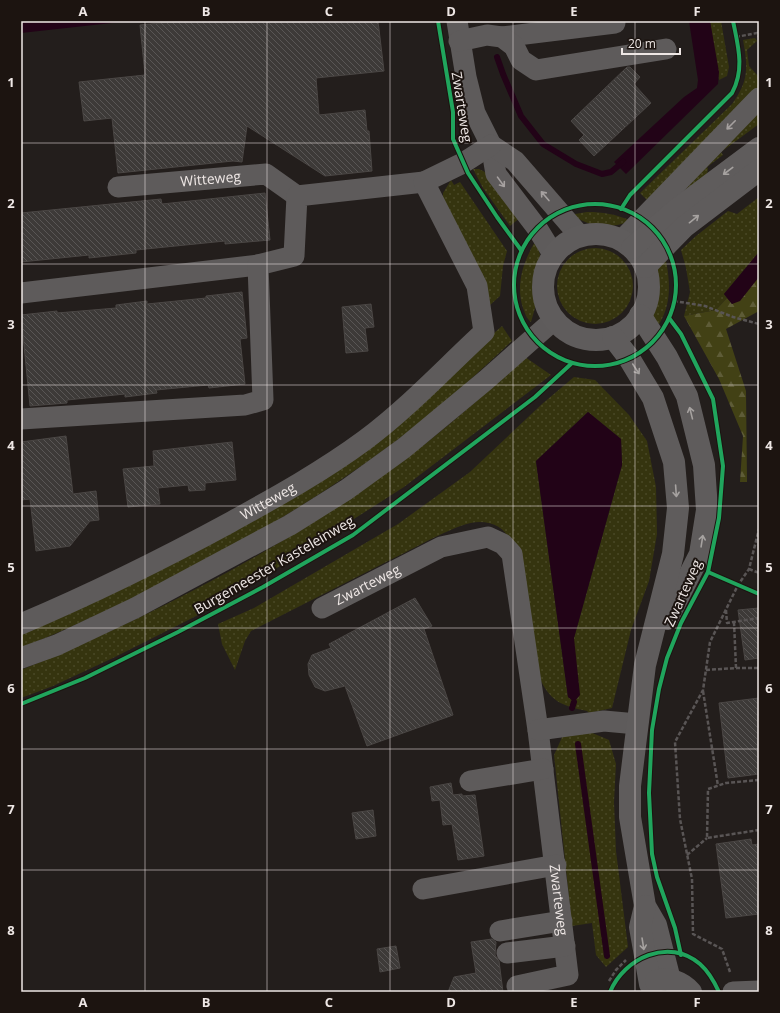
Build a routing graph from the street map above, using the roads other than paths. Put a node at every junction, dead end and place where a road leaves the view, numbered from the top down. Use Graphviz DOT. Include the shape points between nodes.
graph roads {
  1 [pos="456,21"];
  2 [pos="615,23"];
  3 [pos="502,38"];
  4 [pos="459,41"];
  5 [pos="666,49"];
  6 [pos="759,98"];
  7 [pos="492,145"];
  8 [pos="759,148"];
  9 [pos="759,170"];
  10 [pos="424,182"];
  11 [pos="118,187"];
  12 [pos="297,196"];
  13 [pos="580,236"];
  14 [pos="627,244"];
  15 [pos="553,254"];
  16 [pos="258,265"];
  17 [pos="645,267"];
  18 [pos="21,293"];
  19 [pos="640,315"];
  20 [pos="554,320"];
  21 [pos="613,337"];
  22 [pos="21,419"];
  23 [pos="322,608"];
  24 [pos="21,624"];
  25 [pos="21,658"];
  26 [pos="645,665"];
  27 [pos="637,724"];
  28 [pos="538,730"];
  29 [pos="543,769"];
  30 [pos="470,781"];
  31 [pos="556,865"];
  32 [pos="423,889"];
  33 [pos="562,921"];
  34 [pos="500,931"];
  35 [pos="565,946"];
  36 [pos="507,953"];
  37 [pos="654,985"];
  38 [pos="517,986"];
  39 [pos="759,991"];
  40 [pos="691,992"];
  41 [pos="734,992"];
  1 -- 4 [label="street, Zwarteweg"];
  2 -- 3 [label="street"];
  3 -- 4 [label="street" via="487,35"];
  3 -- 5 [label="street" via="514,46 521,60 536,70"];
  4 -- 7 [label="street, Zwarteweg" via="475,113"];
  6 -- 14 [label="street, one-way"];
  7 -- 10 [label="street"];
  13 -- 7 [label="street, Zwarteweg, one-way" via="515,161"];
  7 -- 15 [label="street, Zwarteweg, one-way" via="496,174 537,228"];
  8 -- 14 [label="main road, one-way"];
  17 -- 9 [label="main road, one-way" via="684,227"];
  10 -- 12 [label="street"];
  10 -- 24 [label="street, Witteweg" via="477,286 484,332 365,440 318,471 278,496 151,565 81,599"];
  11 -- 12 [label="street, Witteweg" via="266,174"];
  12 -- 16 [label="street" via="294,256"];
  13 -- 14 [label="main road" via="598,233"];
  13 -- 15 [label="main road" via="565,243"];
  14 -- 17 [label="main road" via="639,256"];
  15 -- 20 [label="main road" via="545,269 542,285 544,302"];
  16 -- 18 [label="street"];
  16 -- 22 [label="street" via="263,400 245,405"];
  17 -- 19 [label="main road" via="649,283 648,299"];
  19 -- 21 [label="main road" via="630,328"];
  26 -- 19 [label="main road, Zwarteweg, one-way" via="700,554 707,510 704,465 687,396"];
  20 -- 21 [label="main road" via="575,336 590,340"];
  20 -- 25 [label="street, Burgemeester Kasteleinweg" via="404,448 346,490 290,525 135,608 57,645"];
  21 -- 26 [label="main road, Zwarteweg, one-way" via="653,398 674,462 678,508 673,554"];
  23 -- 28 [label="street, Zwarteweg" via="441,547 488,537 502,544 512,554"];
  26 -- 27 [label="main road, Zwarteweg"];
  27 -- 28 [label="street" via="604,721"];
  27 -- 37 [label="main road, Zwarteweg" via="630,786 630,817 645,906 656,925"];
  28 -- 29 [label="street, Zwarteweg"];
  29 -- 30 [label="street"];
  29 -- 31 [label="street, Zwarteweg"];
  31 -- 32 [label="street"];
  31 -- 33 [label="street, Zwarteweg"];
  33 -- 34 [label="street"];
  33 -- 35 [label="street, Zwarteweg"];
  35 -- 36 [label="street"];
  35 -- 38 [label="street, Zwarteweg" via="568,975"];
  37 -- 40 [label="main road" via="681,984"];
  39 -- 41 [label="street"];
}
